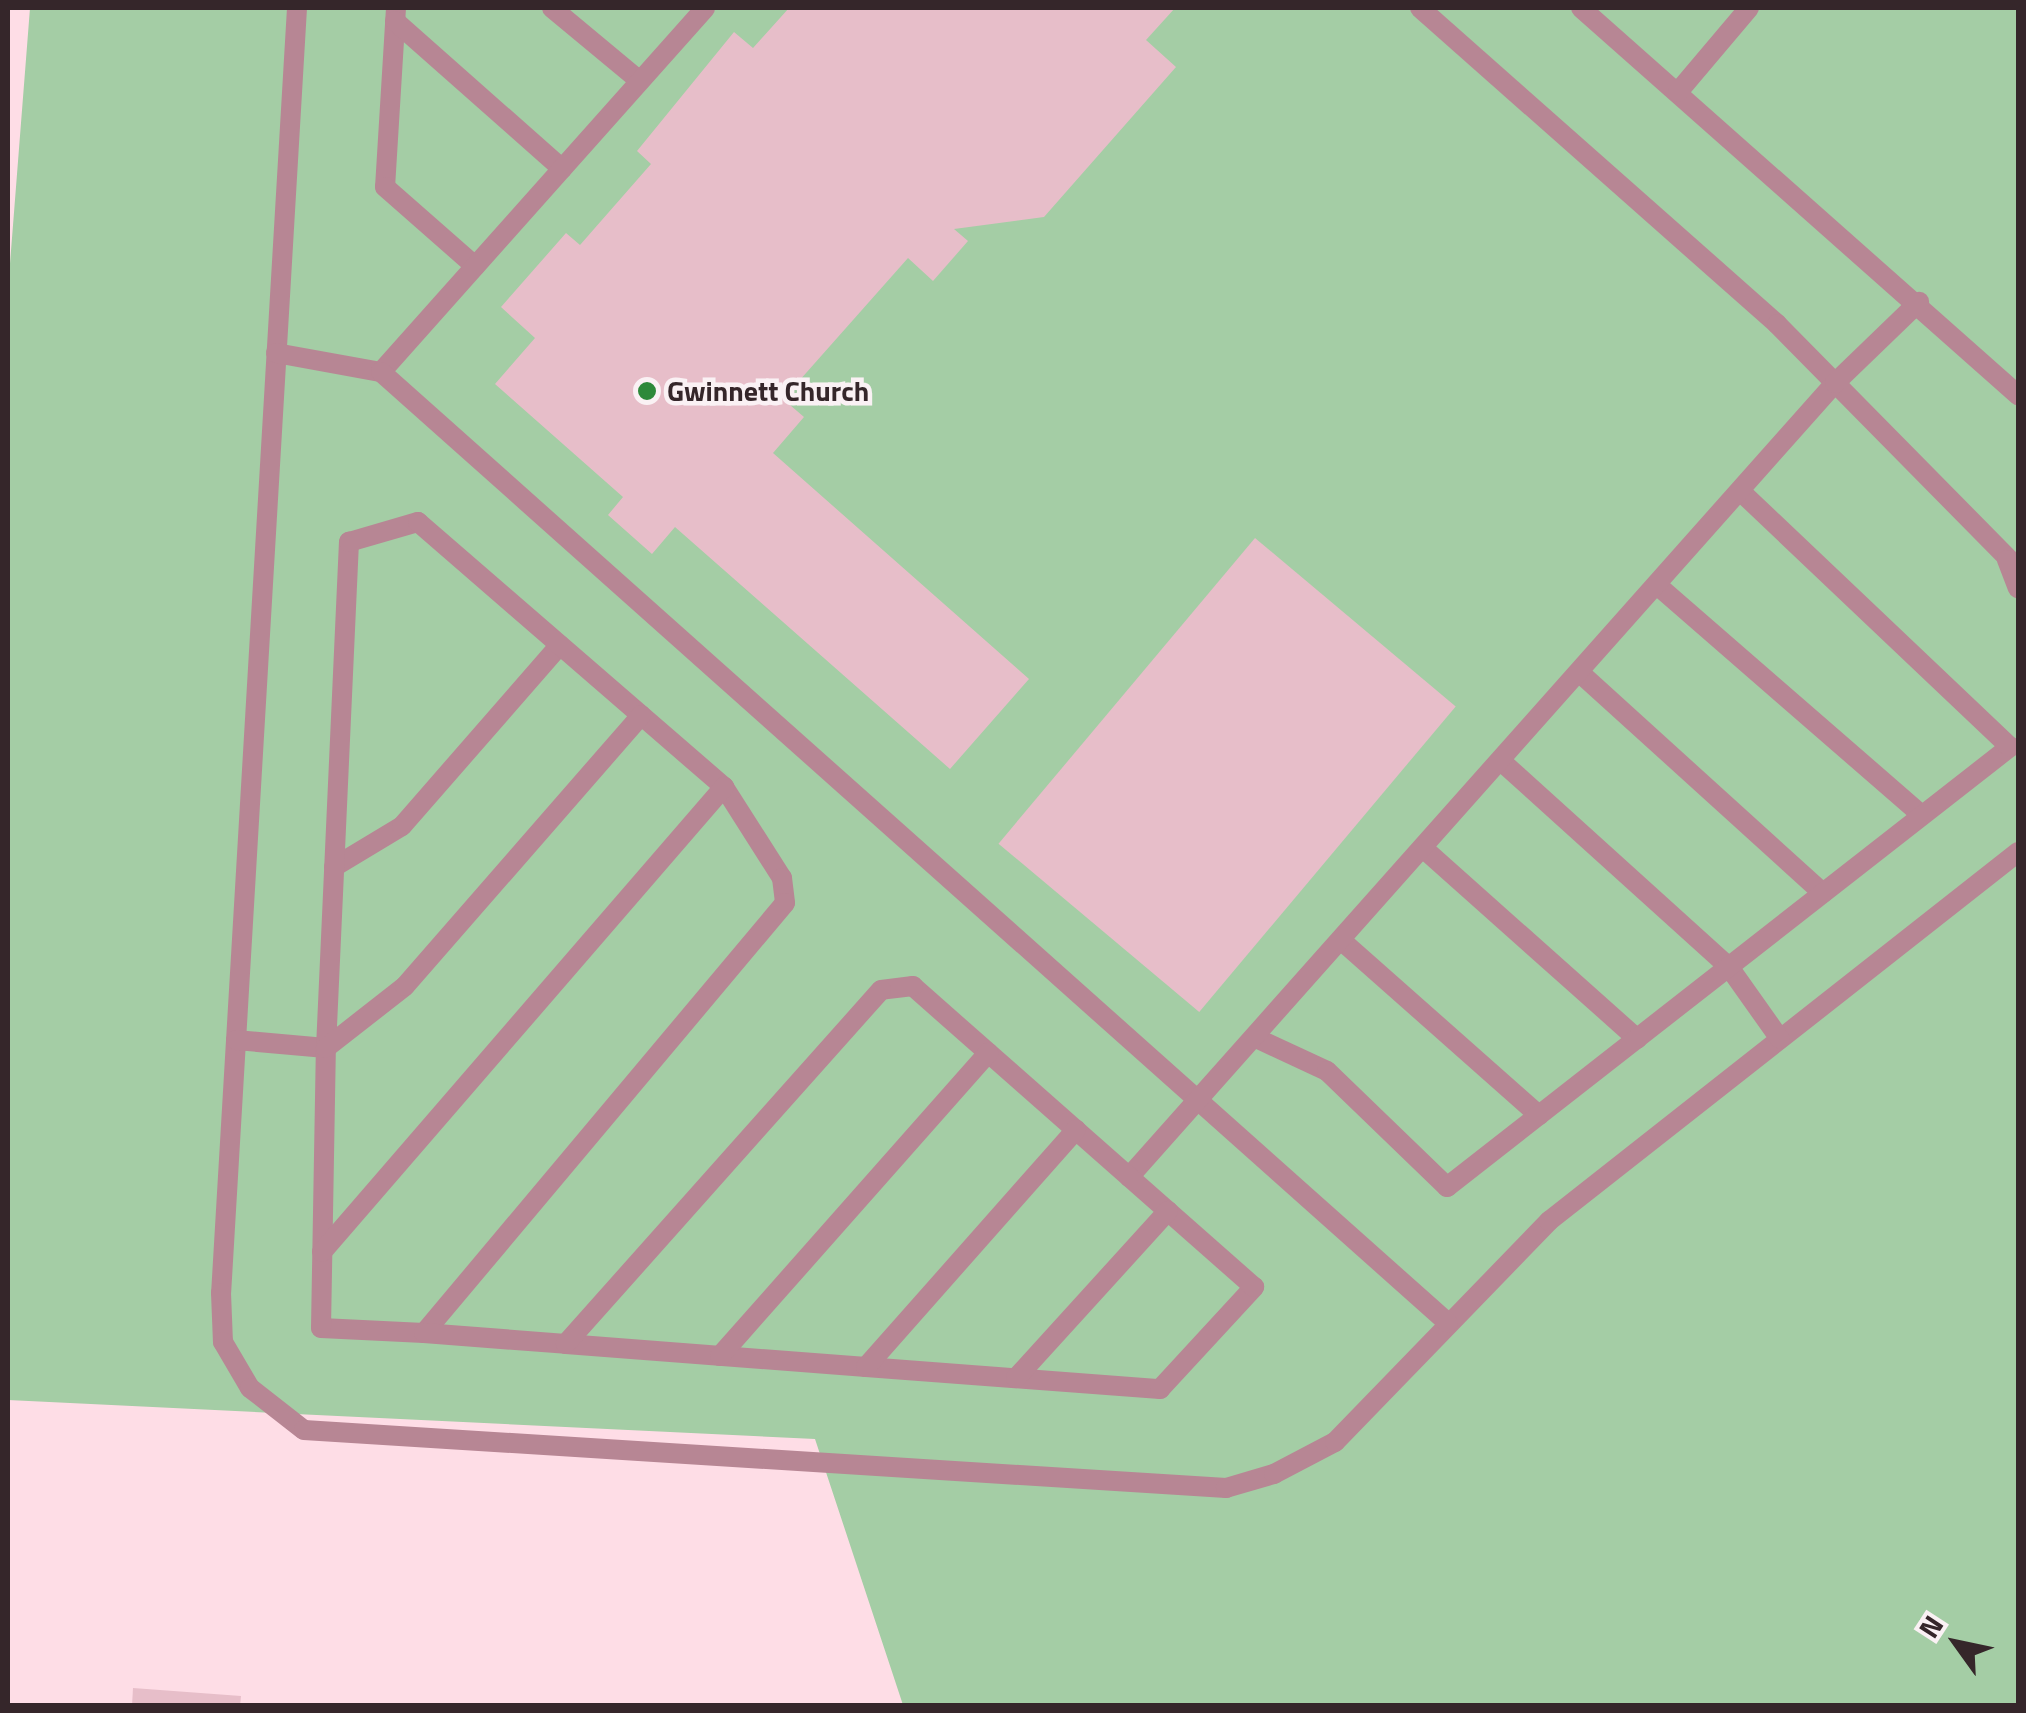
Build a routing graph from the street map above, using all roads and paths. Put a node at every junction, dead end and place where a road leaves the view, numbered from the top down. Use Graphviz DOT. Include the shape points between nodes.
graph roads {
  1 [pos="296,8"];
  2 [pos="552,8"];
  3 [pos="706,8"];
  4 [pos="1420,8"];
  5 [pos="1581,8"];
  6 [pos="1749,8"];
  7 [pos="395,14"];
  8 [pos="640,81"];
  9 [pos="1678,92"];
  10 [pos="562,168"];
  11 [pos="475,266"];
  12 [pos="1920,302"];
  13 [pos="276,353"];
  14 [pos="381,372"];
  15 [pos="1835,383"];
  16 [pos="2018,395"];
  17 [pos="1740,491"];
  18 [pos="2013,564"];
  19 [pos="1657,584"];
  20 [pos="2018,588"];
  21 [pos="560,645"];
  22 [pos="1579,672"];
  23 [pos="641,714"];
  24 [pos="1501,761"];
  25 [pos="724,787"];
  26 [pos="1922,815"];
  27 [pos="1423,848"];
  28 [pos="2018,852"];
  29 [pos="334,867"];
  30 [pos="1823,893"];
  31 [pos="1342,941"];
  32 [pos="1729,967"];
  33 [pos="1256,1038"];
  34 [pos="1637,1039"];
  35 [pos="1780,1039"];
  36 [pos="236,1040"];
  37 [pos="326,1048"];
  38 [pos="988,1053"];
  39 [pos="1200,1102"];
  40 [pos="1539,1116"];
  41 [pos="1076,1130"];
  42 [pos="1129,1177"];
  43 [pos="1168,1211"];
  44 [pos="322,1252"];
  45 [pos="1448,1323"];
  46 [pos="424,1333"];
  47 [pos="566,1344"];
  48 [pos="720,1356"];
  49 [pos="866,1367"];
  50 [pos="1016,1378"];
  1 -- 13 [label="lane"];
  2 -- 8 [label="lane"];
  3 -- 8 [label="lane"];
  4 -- 15 [label="lane" via="1778,324"];
  5 -- 9 [label="lane"];
  6 -- 9 [label="lane"];
  7 -- 10 [label="lane"];
  7 -- 11 [label="lane" via="386,187"];
  8 -- 10 [label="lane"];
  9 -- 12 [label="lane"];
  10 -- 11 [label="lane"];
  11 -- 14 [label="lane"];
  12 -- 15 [label="lane"];
  12 -- 16 [label="lane"];
  13 -- 14 [label="lane"];
  13 -- 36 [label="lane"];
  14 -- 39 [label="lane"];
  15 -- 17 [label="lane"];
  15 -- 18 [label="lane"];
  17 -- 19 [label="lane"];
  17 -- 26 [label="lane" via="2010,747"];
  18 -- 20 [label="lane"];
  19 -- 22 [label="lane"];
  19 -- 26 [label="lane"];
  21 -- 23 [label="lane"];
  21 -- 29 [label="lane" via="402,826"];
  21 -- 29 [label="lane" via="418,522 349,542"];
  22 -- 24 [label="lane"];
  22 -- 30 [label="lane"];
  23 -- 25 [label="lane"];
  23 -- 37 [label="lane" via="406,986"];
  24 -- 27 [label="lane"];
  24 -- 32 [label="lane"];
  25 -- 44 [label="lane"];
  25 -- 46 [label="lane" via="782,878 785,903"];
  26 -- 30 [label="lane"];
  27 -- 31 [label="lane"];
  27 -- 34 [label="lane"];
  28 -- 35 [label="lane"];
  29 -- 37 [label="lane"];
  30 -- 32 [label="lane"];
  31 -- 33 [label="lane"];
  31 -- 40 [label="lane"];
  32 -- 34 [label="lane"];
  32 -- 35 [label="lane"];
  33 -- 39 [label="lane"];
  33 -- 40 [label="lane" via="1327,1072 1448,1187"];
  34 -- 40 [label="lane"];
  35 -- 45 [label="lane" via="1549,1221"];
  36 -- 37 [label="lane"];
  36 -- 45 [label="lane" via="223,1342 250,1388 304,1430 1226,1488 1274,1474 1336,1442"];
  37 -- 44 [label="lane"];
  38 -- 41 [label="lane"];
  38 -- 47 [label="lane" via="912,986 881,990"];
  38 -- 48 [label="lane"];
  39 -- 42 [label="lane"];
  39 -- 45 [label="lane"];
  41 -- 42 [label="lane"];
  41 -- 49 [label="lane"];
  42 -- 43 [label="lane"];
  43 -- 50 [label="lane"];
  43 -- 50 [label="lane" via="1254,1287 1214,1331 1160,1389"];
  44 -- 46 [label="lane" via="321,1328"];
  46 -- 47 [label="lane"];
  47 -- 48 [label="lane"];
  48 -- 49 [label="lane"];
  49 -- 50 [label="lane"];
}
